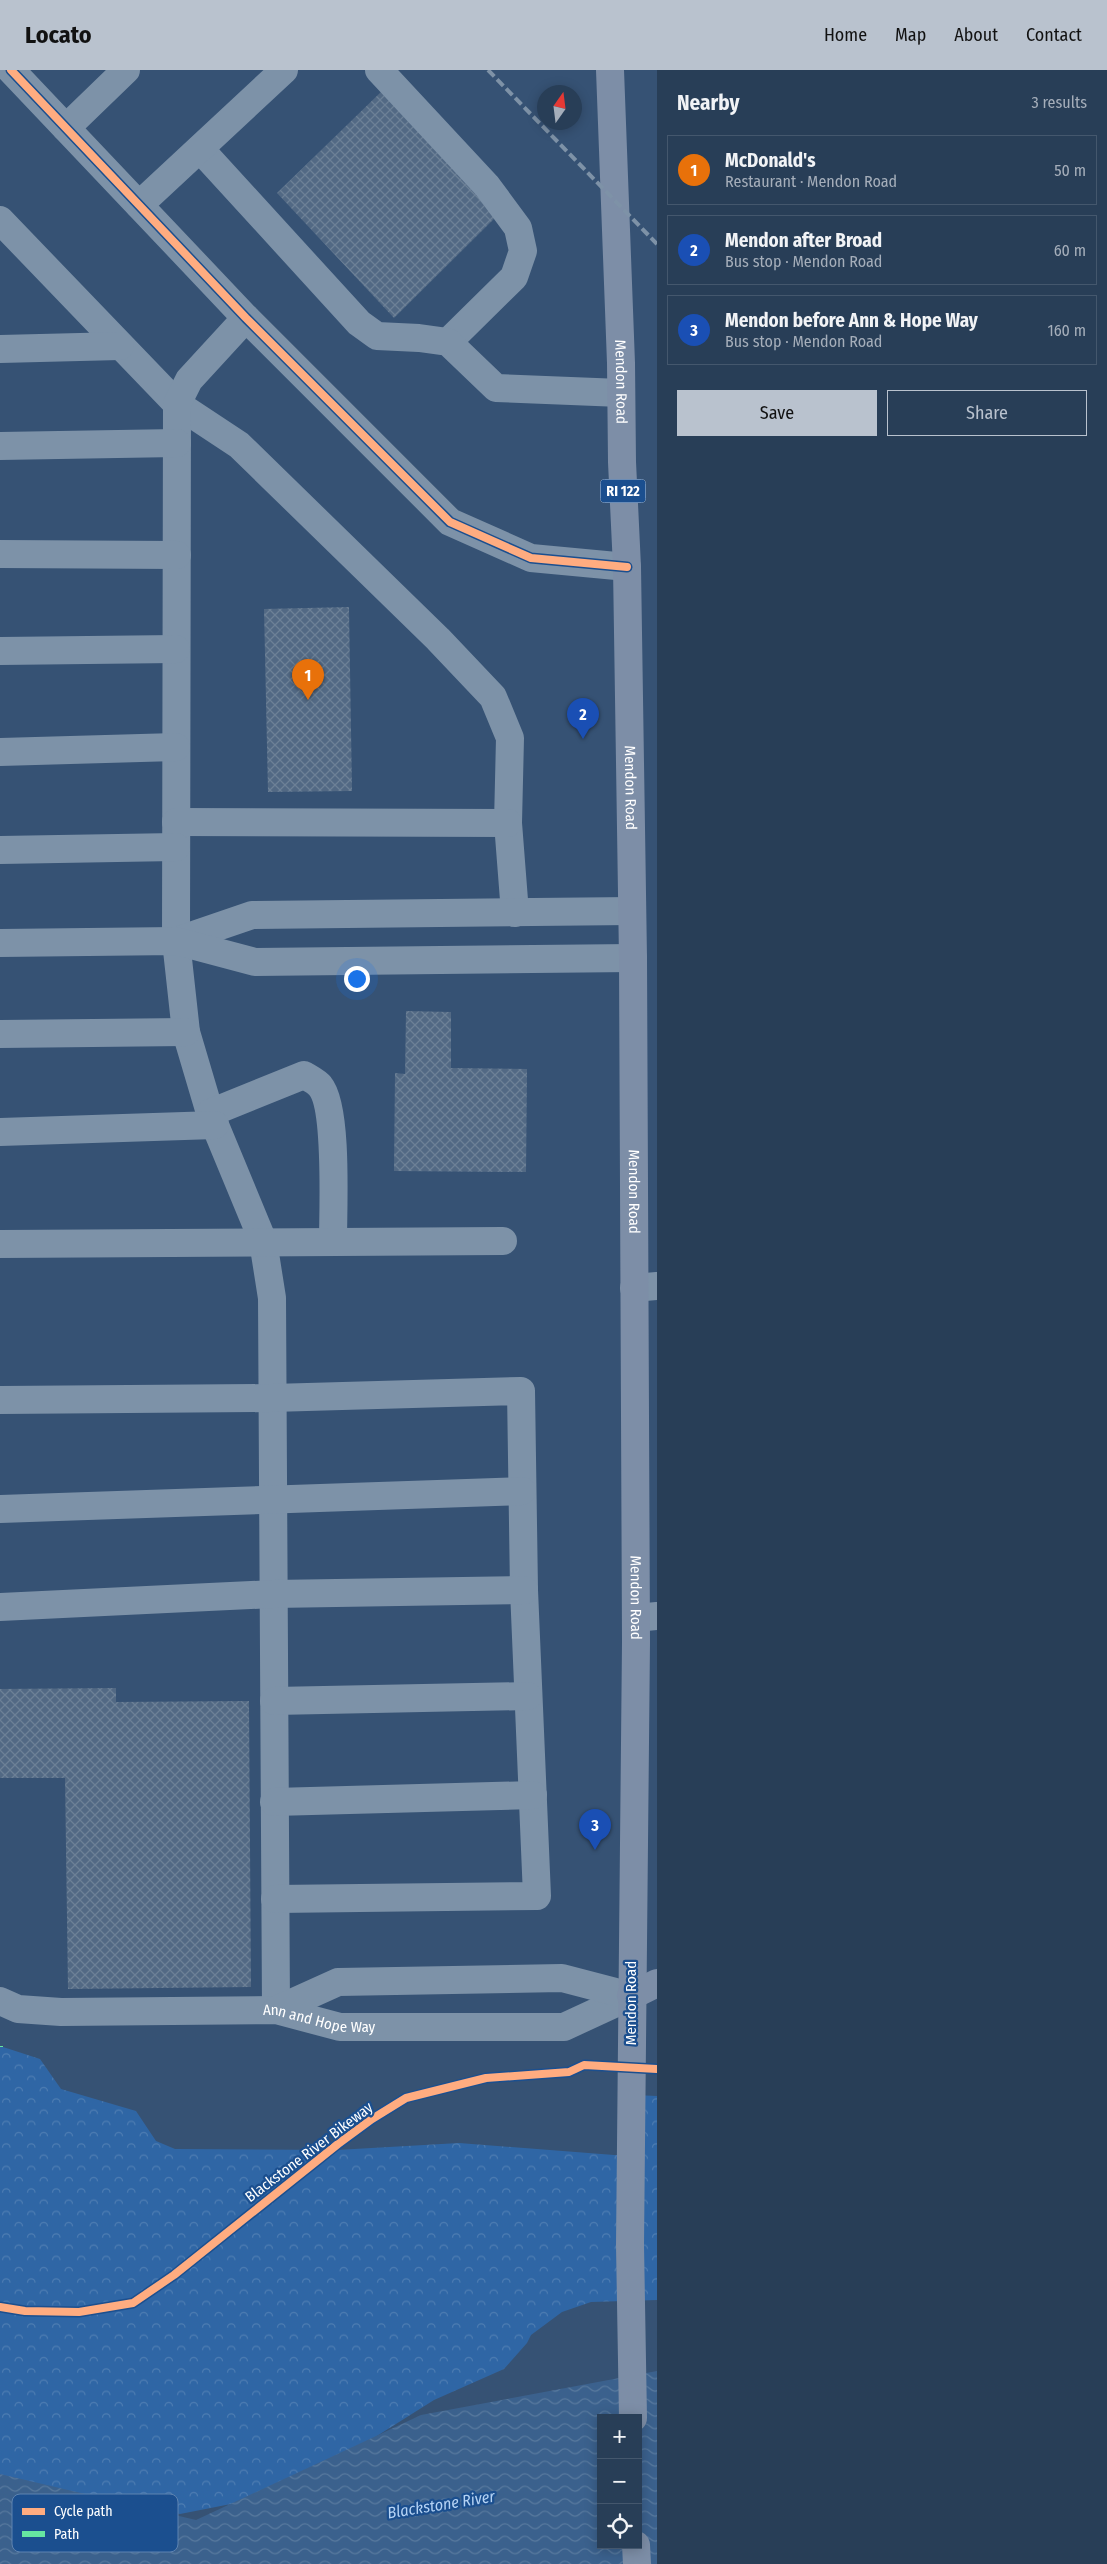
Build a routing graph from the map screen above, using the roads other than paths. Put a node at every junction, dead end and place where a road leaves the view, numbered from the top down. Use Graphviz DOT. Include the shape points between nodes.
graph roads {
  1 [pos="11,70"];
  2 [pos="126,70"];
  3 [pos="284,70"];
  4 [pos="379,70"];
  5 [pos="610,70"];
  6 [pos="66,128"];
  7 [pos="200,149"];
  8 [pos="139,205"];
  9 [pos="0,220"];
  10 [pos="246,318"];
  11 [pos="448,342"];
  12 [pos="120,346"];
  13 [pos="0,349"];
  14 [pos="622,393"];
  15 [pos="177,404"];
  16 [pos="177,443"];
  17 [pos="0,446"];
  18 [pos="0,554"];
  19 [pos="177,555"];
  20 [pos="627,567"];
  21 [pos="176,649"];
  22 [pos="0,651"];
  23 [pos="176,747"];
  24 [pos="0,752"];
  25 [pos="508,823"];
  26 [pos="176,834"];
  27 [pos="0,850"];
  28 [pos="632,911"];
  29 [pos="515,912"];
  30 [pos="176,941"];
  31 [pos="0,943"];
  32 [pos="633,958"];
  33 [pos="186,1032"];
  34 [pos="0,1034"];
  35 [pos="212,1119"];
  36 [pos="0,1132"];
  37 [pos="263,1241"];
  38 [pos="333,1241"];
  39 [pos="503,1241"];
  40 [pos="0,1244"];
  41 [pos="646,1287"];
  42 [pos="272,1398"];
  43 [pos="0,1400"];
  44 [pos="522,1491"];
  45 [pos="273,1498"];
  46 [pos="0,1509"];
  47 [pos="524,1590"];
  48 [pos="273,1594"];
  49 [pos="0,1607"];
  50 [pos="646,1617"];
  51 [pos="528,1696"];
  52 [pos="274,1701"];
  53 [pos="533,1795"];
  54 [pos="274,1802"];
  55 [pos="275,1898"];
  56 [pos="657,1983"];
  57 [pos="631,1996"];
  58 [pos="0,2002"];
  59 [pos="276,2010"];
  60 [pos="633,2414"];
  61 [pos="636,2549"];
  62 [pos="637,2564"];
  1 -- 6 [label="street"];
  2 -- 6 [label="street"];
  3 -- 7 [label="street"];
  4 -- 11 [label="street" via="487,186 518,228 523,251 514,278"];
  5 -- 14 [label="main road, Mendon Road / RI 122"];
  6 -- 8 [label="street"];
  7 -- 8 [label="street"];
  7 -- 11 [label="street" via="360,323 377,336"];
  8 -- 10 [label="street"];
  9 -- 12 [label="street"];
  10 -- 15 [label="street" via="189,380"];
  10 -- 20 [label="street" via="450,522 531,558"];
  11 -- 14 [label="street" via="496,388"];
  12 -- 13 [label="street"];
  12 -- 15 [label="street"];
  14 -- 20 [label="main road, Mendon Road / RI 122"];
  15 -- 16 [label="street"];
  15 -- 25 [label="street" via="239,445 493,696 510,738"];
  16 -- 17 [label="street"];
  16 -- 19 [label="street"];
  18 -- 19 [label="street"];
  19 -- 21 [label="street"];
  20 -- 28 [label="main road, Mendon Road / RI 122"];
  21 -- 22 [label="street"];
  21 -- 23 [label="street"];
  23 -- 24 [label="street"];
  23 -- 26 [label="street"];
  25 -- 26 [label="street"];
  25 -- 29 [label="street"];
  26 -- 27 [label="street"];
  26 -- 30 [label="street"];
  28 -- 29 [label="street"];
  28 -- 32 [label="main road, Mendon Road / RI 122"];
  29 -- 30 [label="street" via="252,915"];
  30 -- 31 [label="street"];
  30 -- 32 [label="street" via="255,962"];
  30 -- 33 [label="street"];
  32 -- 41 [label="main road, Mendon Road / RI 122"];
  33 -- 34 [label="street"];
  33 -- 35 [label="street"];
  35 -- 36 [label="street"];
  35 -- 37 [label="street"];
  35 -- 38 [label="street" via="304,1075 321,1086 329,1108 332,1137"];
  37 -- 38 [label="street"];
  37 -- 40 [label="street"];
  37 -- 42 [label="street" via="272,1298"];
  38 -- 39 [label="street"];
  41 -- 50 [label="main road, Mendon Road / RI 122"];
  42 -- 43 [label="street"];
  42 -- 44 [label="street" via="521,1390"];
  42 -- 45 [label="street"];
  44 -- 45 [label="street"];
  44 -- 47 [label="street"];
  45 -- 46 [label="street"];
  45 -- 48 [label="street"];
  47 -- 48 [label="street"];
  47 -- 51 [label="street"];
  48 -- 49 [label="street"];
  48 -- 52 [label="street"];
  50 -- 57 [label="main road, Mendon Road / RI 122"];
  51 -- 52 [label="street"];
  51 -- 53 [label="street"];
  52 -- 54 [label="street"];
  53 -- 54 [label="street"];
  53 -- 55 [label="street" via="537,1896"];
  54 -- 55 [label="street"];
  55 -- 59 [label="street"];
  56 -- 57 [label="main road, Ann and Hope Way"];
  57 -- 59 [label="street, Ann and Hope Way" via="562,1978 338,1982"];
  57 -- 59 [label="street, Ann and Hope Way" via="564,2026 340,2027"];
  57 -- 60 [label="main road, Mendon Road / RI 122"];
  58 -- 59 [label="street" via="18,2009 61,2012"];
  61 -- 62 [label="main road"];
}
